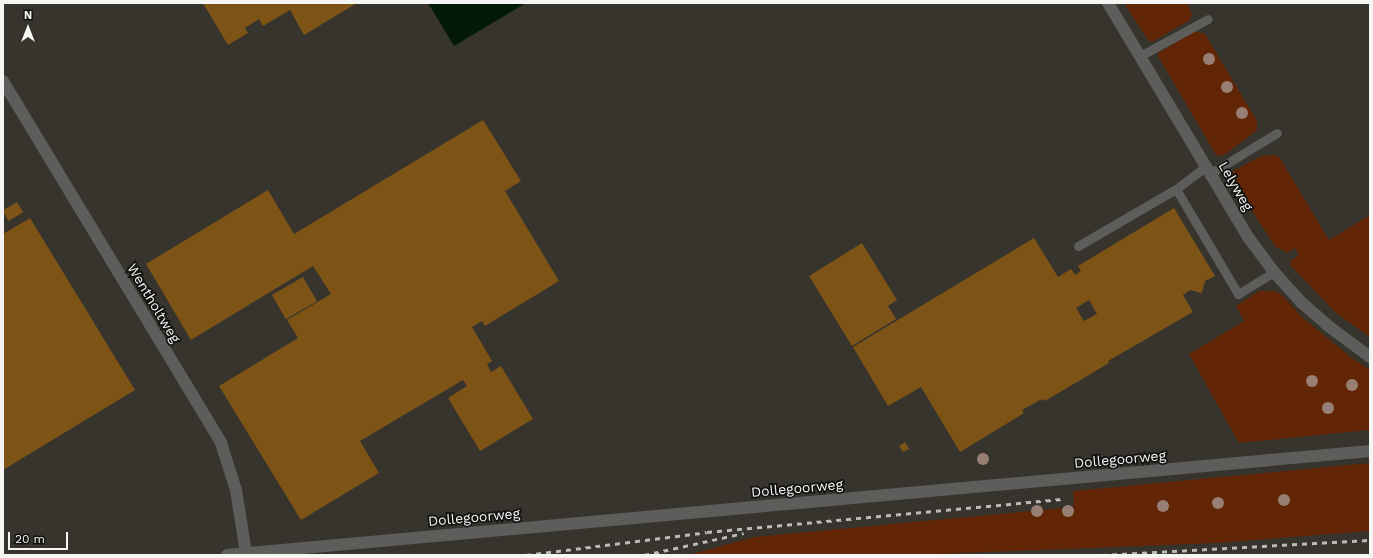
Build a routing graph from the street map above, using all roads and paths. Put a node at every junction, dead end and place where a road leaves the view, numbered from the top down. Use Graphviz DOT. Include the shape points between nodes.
graph roads {
  1 [pos="1108,3"];
  2 [pos="1208,19"];
  3 [pos="1140,56"];
  4 [pos="3,81"];
  5 [pos="1277,133"];
  6 [pos="1209,169"];
  7 [pos="1176,189"];
  8 [pos="1078,246"];
  9 [pos="1274,272"];
  10 [pos="1370,357"];
  11 [pos="1370,451"];
  12 [pos="246,553"];
  13 [pos="227,555"];
  1 -- 3 [label="street, Lelyweg"];
  2 -- 3 [label="lane"];
  3 -- 6 [label="street, Lelyweg"];
  4 -- 12 [label="street, Wentholtweg" via="221,443 236,490"];
  5 -- 6 [label="lane"];
  6 -- 7 [label="lane"];
  6 -- 9 [label="street, Lelyweg" via="1248,237"];
  7 -- 8 [label="lane"];
  7 -- 9 [label="lane" via="1238,294"];
  9 -- 10 [label="street, Lelyweg" via="1327,325"];
  11 -- 12 [label="street, Dollegoorweg"];
  12 -- 13 [label="street, Dollegoorweg"];
}
